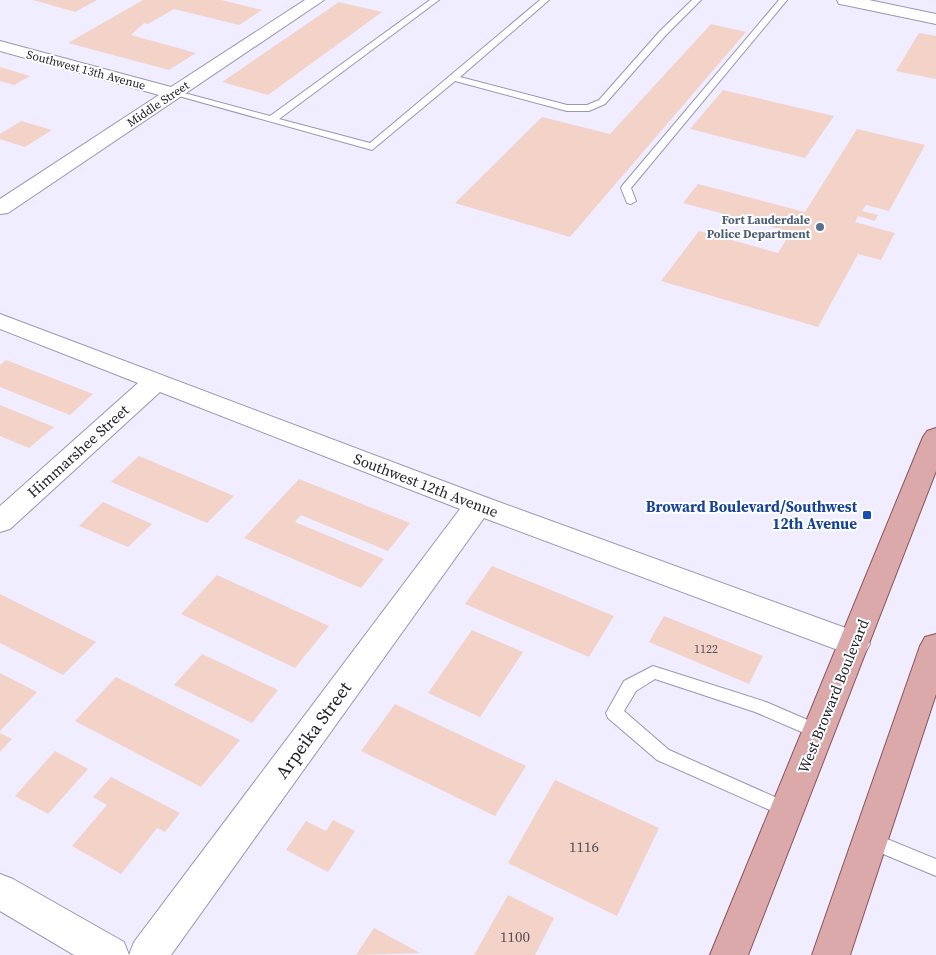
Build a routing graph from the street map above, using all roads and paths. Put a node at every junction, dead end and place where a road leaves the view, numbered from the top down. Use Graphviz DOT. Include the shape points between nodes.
graph roads {
  1 [pos="435,0"];
  2 [pos="545,0"];
  3 [pos="697,0"];
  4 [pos="783,0"];
  5 [pos="306,1"];
  6 [pos="851,1"];
  7 [pos="936,19"];
  8 [pos="0,46"];
  9 [pos="453,78"];
  10 [pos="173,94"];
  11 [pos="271,120"];
  12 [pos="631,201"];
  13 [pos="0,208"];
  14 [pos="0,321"];
  15 [pos="156,381"];
  16 [pos="936,437"];
  17 [pos="478,505"];
  18 [pos="0,522"];
  19 [pos="854,644"];
  20 [pos="936,646"];
  21 [pos="818,732"];
  22 [pos="787,810"];
  23 [pos="870,840"];
  24 [pos="936,868"];
  25 [pos="0,891"];
  26 [pos="110,955"];
  27 [pos="148,955"];
  28 [pos="729,955"];
  29 [pos="831,955"];
  1 -- 11 [label="lane"];
  2 -- 9 [label="lane"];
  3 -- 9 [label="lane" via="602,102 589,108 567,108"];
  4 -- 12 [label="lane" via="626,188"];
  5 -- 10 [label="street, Middle Street"];
  6 -- 7 [label="street"];
  8 -- 10 [label="street, Southwest 13th Avenue"];
  9 -- 11 [label="lane" via="372,147"];
  10 -- 11 [label="lane"];
  10 -- 13 [label="street, Middle Street"];
  14 -- 15 [label="street, Southwest 12th Avenue"];
  15 -- 17 [label="street, Southwest 12th Avenue"];
  15 -- 18 [label="street, Himmarshee Street"];
  16 -- 19 [label="main road, West Broward Boulevard"];
  17 -- 19 [label="street, Southwest 12th Avenue"];
  17 -- 27 [label="street, Arpeika Street"];
  19 -- 21 [label="main road, West Broward Boulevard"];
  20 -- 23 [label="main road"];
  21 -- 22 [label="main road, West Broward Boulevard"];
  21 -- 22 [label="lane" via="760,708 654,672 630,686 614,713 663,755"];
  22 -- 28 [label="main road, West Broward Boulevard"];
  23 -- 24 [label="lane"];
  23 -- 29 [label="main road"];
  25 -- 26 [label="street"];
}
